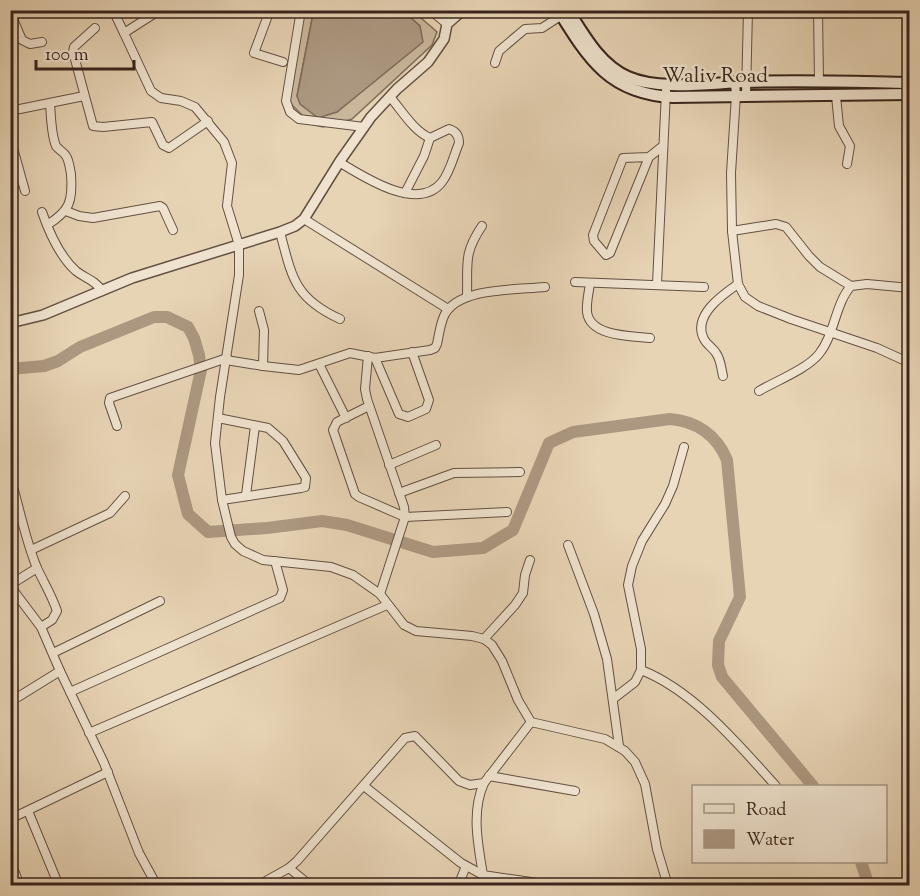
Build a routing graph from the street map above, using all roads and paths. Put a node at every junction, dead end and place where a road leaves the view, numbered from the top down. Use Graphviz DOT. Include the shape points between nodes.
graph roads {
  1 [pos="113,10"];
  2 [pos="160,10"];
  3 [pos="270,10"];
  4 [pos="301,10"];
  5 [pos="430,10"];
  6 [pos="464,10"];
  7 [pos="748,10"];
  8 [pos="818,10"];
  9 [pos="10,12"];
  10 [pos="564,12"];
  11 [pos="447,24"];
  12 [pos="95,28"];
  13 [pos="124,33"];
  14 [pos="42,42"];
  15 [pos="283,62"];
  16 [pos="495,63"];
  17 [pos="740,82"];
  18 [pos="819,82"];
  19 [pos="909,82"];
  20 [pos="666,84"];
  21 [pos="909,94"];
  22 [pos="741,95"];
  23 [pos="84,96"];
  24 [pos="666,96"];
  25 [pos="836,96"];
  26 [pos="391,98"];
  27 [pos="50,104"];
  28 [pos="10,111"];
  29 [pos="208,121"];
  30 [pos="364,127"];
  31 [pos="10,137"];
  32 [pos="430,138"];
  33 [pos="12,146"];
  34 [pos="663,146"];
  35 [pos="649,157"];
  36 [pos="339,162"];
  37 [pos="847,164"];
  38 [pos="25,191"];
  39 [pos="405,193"];
  40 [pos="66,211"];
  41 [pos="42,212"];
  42 [pos="304,219"];
  43 [pos="46,225"];
  44 [pos="482,226"];
  45 [pos="173,230"];
  46 [pos="280,231"];
  47 [pos="732,231"];
  48 [pos="239,244"];
  49 [pos="575,282"];
  50 [pos="590,283"];
  51 [pos="738,284"];
  52 [pos="657,285"];
  53 [pos="851,286"];
  54 [pos="544,287"];
  55 [pos="704,287"];
  56 [pos="909,288"];
  57 [pos="102,291"];
  58 [pos="468,296"];
  59 [pos="448,309"];
  60 [pos="260,311"];
  61 [pos="340,319"];
  62 [pos="10,323"];
  63 [pos="829,332"];
  64 [pos="650,338"];
  65 [pos="412,352"];
  66 [pos="371,357"];
  67 [pos="226,359"];
  68 [pos="909,363"];
  69 [pos="319,364"];
  70 [pos="263,366"];
  71 [pos="723,376"];
  72 [pos="759,390"];
  73 [pos="369,406"];
  74 [pos="218,418"];
  75 [pos="346,418"];
  76 [pos="117,426"];
  77 [pos="255,426"];
  78 [pos="436,445"];
  79 [pos="684,447"];
  80 [pos="389,465"];
  81 [pos="520,472"];
  82 [pos="10,476"];
  83 [pos="399,494"];
  84 [pos="246,495"];
  85 [pos="125,496"];
  86 [pos="222,500"];
  87 [pos="507,512"];
  88 [pos="405,517"];
  89 [pos="568,545"];
  90 [pos="31,550"];
  91 [pos="530,560"];
  92 [pos="275,561"];
  93 [pos="37,568"];
  94 [pos="10,585"];
  95 [pos="380,594"];
  96 [pos="160,601"];
  97 [pos="387,605"];
  98 [pos="41,627"];
  99 [pos="484,639"];
  100 [pos="53,653"];
  101 [pos="641,670"];
  102 [pos="60,671"];
  103 [pos="70,692"];
  104 [pos="10,699"];
  105 [pos="613,699"];
  106 [pos="531,722"];
  107 [pos="89,733"];
  108 [pos="619,746"];
  109 [pos="108,772"];
  110 [pos="486,779"];
  111 [pos="775,785"];
  112 [pos="364,786"];
  113 [pos="575,791"];
  114 [pos="28,811"];
  115 [pos="10,819"];
  116 [pos="10,860"];
  117 [pos="466,866"];
  118 [pos="289,868"];
  119 [pos="483,875"];
  120 [pos="541,884"];
  121 [pos="20,885"];
  122 [pos="59,885"];
  123 [pos="157,885"];
  124 [pos="257,885"];
  125 [pos="311,885"];
  126 [pos="458,885"];
  127 [pos="558,885"];
  128 [pos="668,885"];
  1 -- 13 [label="street"];
  2 -- 13 [label="street"];
  3 -- 15 [label="street" via="254,53"];
  4 -- 30 [label="street" via="286,101 290,112 299,118"];
  5 -- 11 [label="street"];
  6 -- 11 [label="street"];
  7 -- 17 [label="street"];
  8 -- 18 [label="street"];
  9 -- 14 [label="street" via="22,40 30,44"];
  10 -- 16 [label="street" via="542,28 525,29 499,51"];
  10 -- 20 [label="main road, Waliv Road" via="614,70 641,82"];
  10 -- 24 [label="main road, Waliv Road" via="604,73 644,94"];
  11 -- 26 [label="street" via="444,39 428,62"];
  12 -- 23 [label="street" via="74,47"];
  13 -- 29 [label="street" via="151,91 161,98 195,107"];
  17 -- 18 [label="main road, Waliv Road"];
  17 -- 20 [label="main road, Waliv Road"];
  17 -- 22 [label="street"];
  18 -- 19 [label="main road, Waliv Road"];
  20 -- 24 [label="street"];
  21 -- 25 [label="main road, Waliv Road"];
  22 -- 24 [label="main road, Waliv Road"];
  22 -- 25 [label="main road, Waliv Road"];
  22 -- 47 [label="street" via="731,173"];
  23 -- 27 [label="street"];
  23 -- 29 [label="street" via="93,126 152,122 166,147 174,146"];
  24 -- 34 [label="street"];
  25 -- 37 [label="street" via="839,126 850,146"];
  26 -- 30 [label="street"];
  26 -- 32 [label="street"];
  27 -- 28 [label="street"];
  27 -- 40 [label="street" via="56,146 66,155 70,170 71,202"];
  29 -- 48 [label="street" via="230,156 227,206"];
  30 -- 36 [label="street"];
  31 -- 33 [label="street"];
  32 -- 39 [label="street"];
  32 -- 39 [label="street" via="449,129 457,133 459,143 441,184 422,195"];
  33 -- 38 [label="street"];
  34 -- 35 [label="street"];
  34 -- 52 [label="street"];
  35 -- 35 [label="street" via="623,158 593,235 606,255 630,209"];
  36 -- 39 [label="street"];
  36 -- 42 [label="street"];
  40 -- 43 [label="street"];
  40 -- 45 [label="street" via="93,218 160,206"];
  41 -- 43 [label="street"];
  42 -- 46 [label="street"];
  42 -- 59 [label="street"];
  43 -- 57 [label="street" via="67,261"];
  44 -- 58 [label="street" via="468,254"];
  46 -- 48 [label="street"];
  46 -- 61 [label="street" via="289,266 306,299"];
  47 -- 51 [label="street"];
  47 -- 53 [label="street" via="776,224 786,227 820,267"];
  48 -- 57 [label="street"];
  48 -- 67 [label="street" via="239,275"];
  49 -- 50 [label="street"];
  50 -- 52 [label="street"];
  50 -- 64 [label="street" via="587,314 591,323 607,333"];
  51 -- 63 [label="street" via="758,306"];
  51 -- 71 [label="street" via="714,303 702,321 703,337 720,359"];
  52 -- 55 [label="street"];
  53 -- 56 [label="street"];
  53 -- 63 [label="street"];
  54 -- 58 [label="street"];
  57 -- 62 [label="street" via="43,315"];
  58 -- 59 [label="street"];
  59 -- 65 [label="street" via="435,348"];
  60 -- 70 [label="street"];
  63 -- 68 [label="street"];
  63 -- 72 [label="street" via="818,355"];
  65 -- 66 [label="street"];
  65 -- 66 [label="street" via="429,400 426,409 408,417 399,414"];
  66 -- 69 [label="street" via="357,353 341,355"];
  66 -- 73 [label="street" via="365,389"];
  67 -- 70 [label="street"];
  67 -- 74 [label="street"];
  67 -- 76 [label="street" via="110,399"];
  69 -- 70 [label="street" via="299,370"];
  69 -- 75 [label="street"];
  73 -- 75 [label="street"];
  73 -- 80 [label="street"];
  74 -- 77 [label="street"];
  74 -- 86 [label="street" via="215,443"];
  75 -- 88 [label="street" via="337,422 333,430 355,494"];
  77 -- 84 [label="street"];
  77 -- 84 [label="street" via="276,434 307,483 301,488"];
  78 -- 80 [label="street"];
  79 -- 101 [label="street" via="673,486 642,542 628,585 641,649"];
  80 -- 83 [label="street"];
  81 -- 83 [label="street" via="454,473"];
  82 -- 90 [label="street"];
  83 -- 88 [label="street"];
  84 -- 86 [label="street"];
  85 -- 90 [label="street" via="110,513"];
  86 -- 92 [label="street" via="231,537 243,551"];
  87 -- 88 [label="street"];
  88 -- 95 [label="street"];
  89 -- 105 [label="street" via="602,639"];
  90 -- 93 [label="street"];
  91 -- 99 [label="street" via="523,593"];
  92 -- 95 [label="street" via="331,567 353,575"];
  92 -- 103 [label="street" via="283,590 280,598"];
  93 -- 94 [label="street"];
  93 -- 98 [label="street" via="57,611"];
  94 -- 98 [label="street"];
  95 -- 97 [label="street"];
  96 -- 100 [label="street"];
  97 -- 99 [label="street" via="404,625 416,631"];
  97 -- 107 [label="street"];
  98 -- 100 [label="street"];
  99 -- 106 [label="street" via="502,661"];
  100 -- 102 [label="street"];
  101 -- 105 [label="street" via="635,682"];
  101 -- 111 [label="street" via="660,677 693,702"];
  102 -- 103 [label="street"];
  102 -- 104 [label="street"];
  103 -- 107 [label="street"];
  105 -- 108 [label="street"];
  106 -- 108 [label="street" via="591,735"];
  106 -- 110 [label="street"];
  107 -- 109 [label="street"];
  108 -- 128 [label="street" via="635,762 645,784"];
  109 -- 114 [label="street"];
  109 -- 123 [label="street" via="139,853"];
  110 -- 112 [label="street" via="470,785 459,781 418,738 410,735"];
  110 -- 113 [label="street"];
  110 -- 119 [label="street" via="477,799 476,814"];
  112 -- 117 [label="street"];
  112 -- 118 [label="street"];
  114 -- 115 [label="street"];
  114 -- 122 [label="street"];
  116 -- 121 [label="street"];
  117 -- 119 [label="street"];
  117 -- 126 [label="street"];
  118 -- 124 [label="street"];
  118 -- 125 [label="street"];
  119 -- 120 [label="street"];
  120 -- 127 [label="street"];
}
